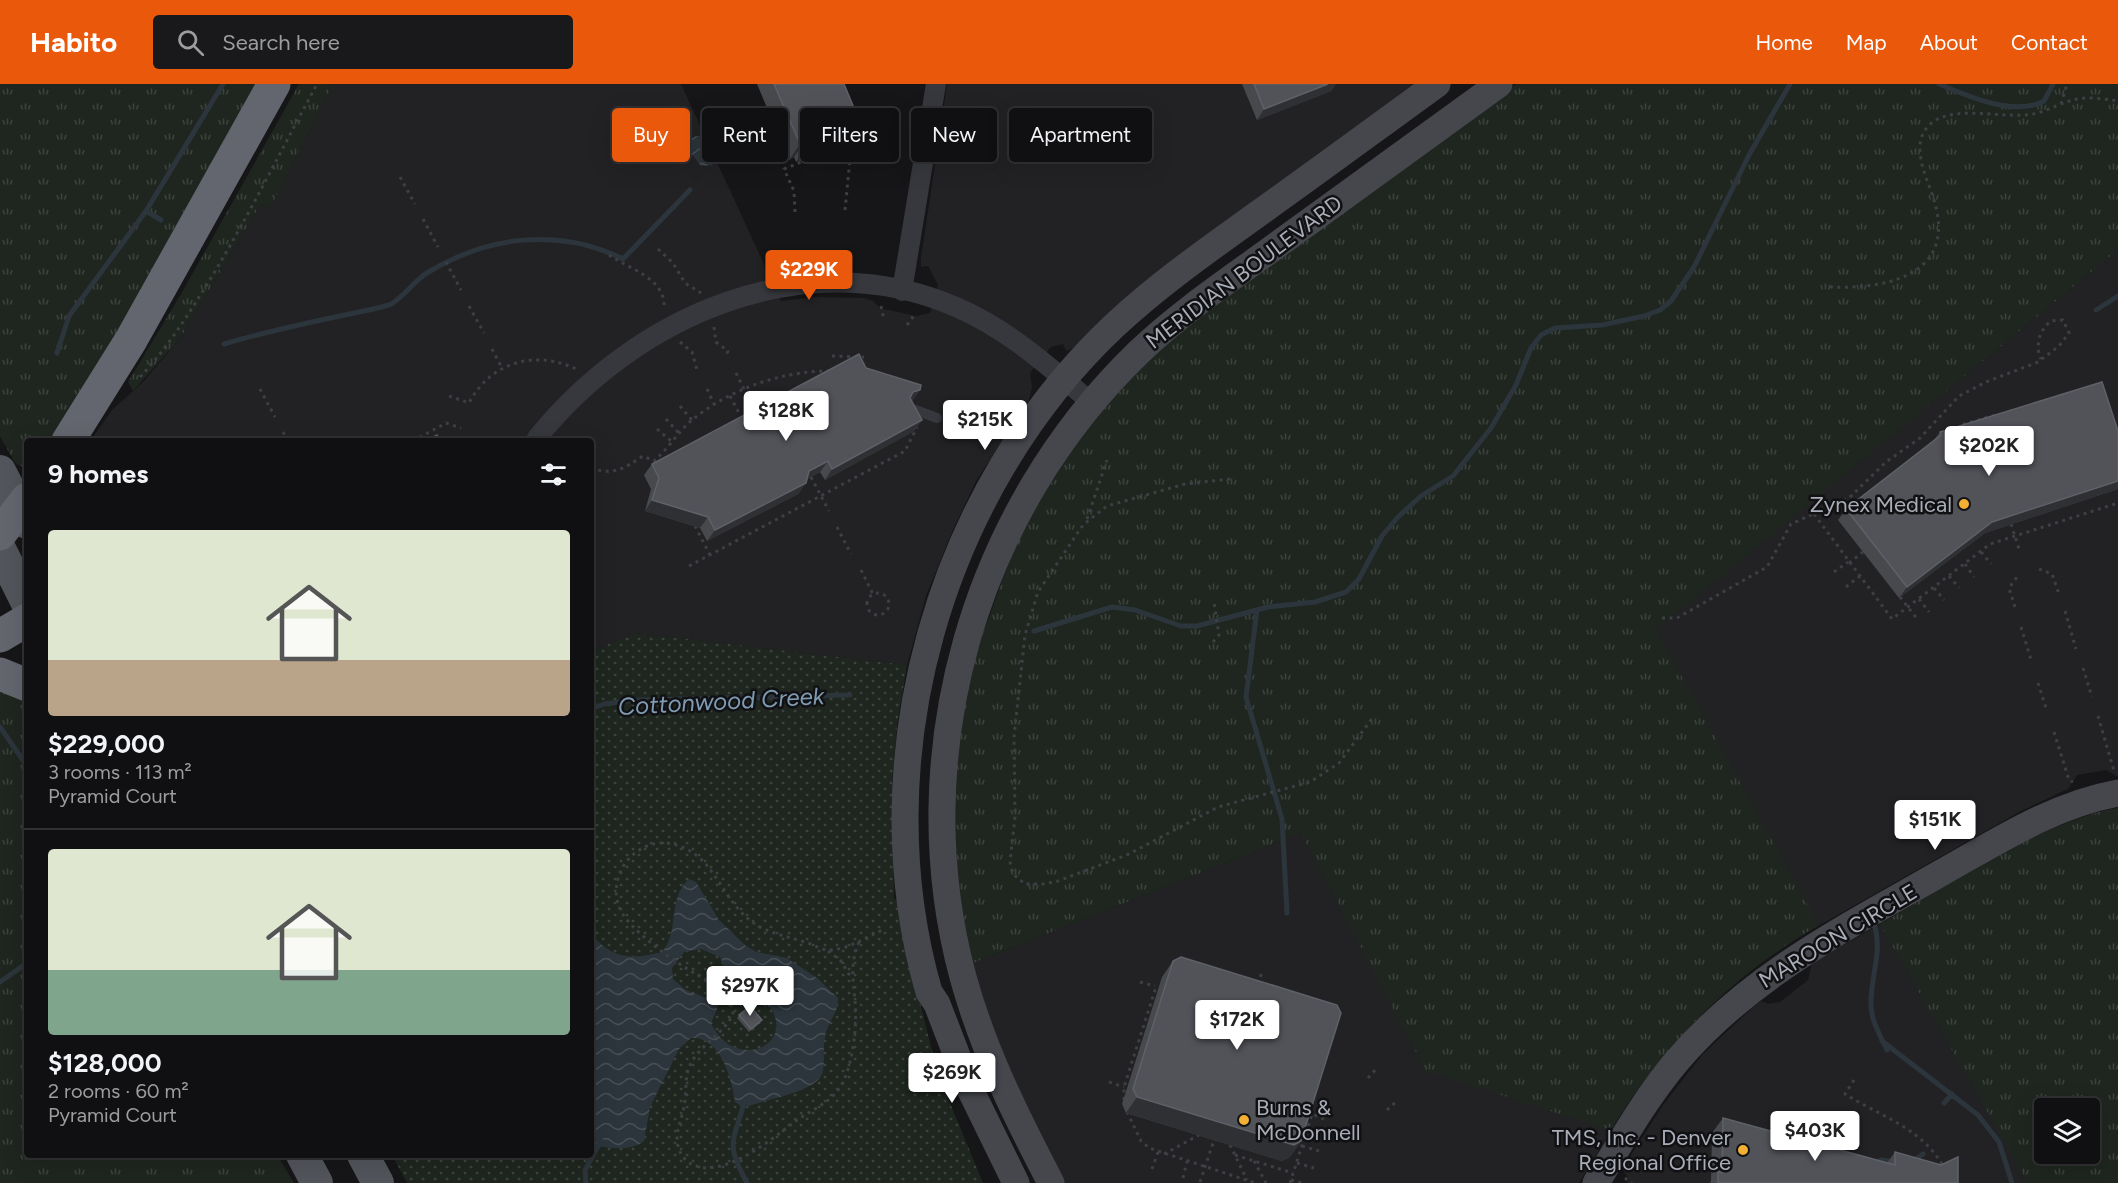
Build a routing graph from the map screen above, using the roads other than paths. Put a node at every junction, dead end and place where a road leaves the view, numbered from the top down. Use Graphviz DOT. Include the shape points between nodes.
graph roads {
  1 [pos="274,84"];
  2 [pos="936,84"];
  3 [pos="1437,84"];
  4 [pos="1499,84"];
  5 [pos="902,291"];
  6 [pos="1064,379"];
  7 [pos="1092,403"];
  8 [pos="910,408"];
  9 [pos="937,418"];
  10 [pos="70,438"];
  11 [pos="537,438"];
  12 [pos="0,471"];
  13 [pos="24,508"];
  14 [pos="24,511"];
  15 [pos="0,534"];
  16 [pos="0,549"];
  17 [pos="24,597"];
  18 [pos="24,622"];
  19 [pos="0,636"];
  20 [pos="0,674"];
  21 [pos="24,684"];
  22 [pos="2114,785"];
  23 [pos="929,992"];
  24 [pos="304,1158"];
  25 [pos="365,1158"];
  26 [pos="316,1183"];
  27 [pos="378,1183"];
  28 [pos="995,1183"];
  29 [pos="1016,1183"];
  30 [pos="1051,1183"];
  31 [pos="1596,1183"];
  1 -- 10 [label="highway" via="131,340"];
  2 -- 5 [label="street"];
  3 -- 6 [label="main road, MERIDIAN BOULEVARD" via="1181,270 1116,324"];
  4 -- 7 [label="main road, MERIDIAN BOULEVARD" via="1185,312 1140,351"];
  5 -- 6 [label="street" via="946,303 988,323"];
  5 -- 11 [label="street" via="864,284 811,282 751,293 717,305 665,330 616,362 573,398"];
  6 -- 7 [label="street"];
  6 -- 23 [label="main road, MERIDIAN BOULEVARD" via="1015,445 977,512 947,585 921,669 908,763 907,842 914,921"];
  7 -- 30 [label="main road, MERIDIAN BOULEVARD" via="1028,494 987,577 959,667 943,788 947,894 963,977 1000,1082"];
  8 -- 9 [label="lane"];
  12 -- 13 [label="main road"];
  14 -- 15 [label="highway"];
  16 -- 17 [label="main road"];
  18 -- 19 [label="highway"];
  20 -- 21 [label="highway"];
  22 -- 31 [label="main road, MAROON CIRCLE" via="2032,822 1828,936 1762,981 1723,1013 1676,1062"];
  23 -- 28 [label="main road" via="928,1002 952,1078"];
  23 -- 29 [label="main road, MERIDIAN BOULEVARD"];
  24 -- 26 [label="main road"];
  25 -- 27 [label="main road"];
}
